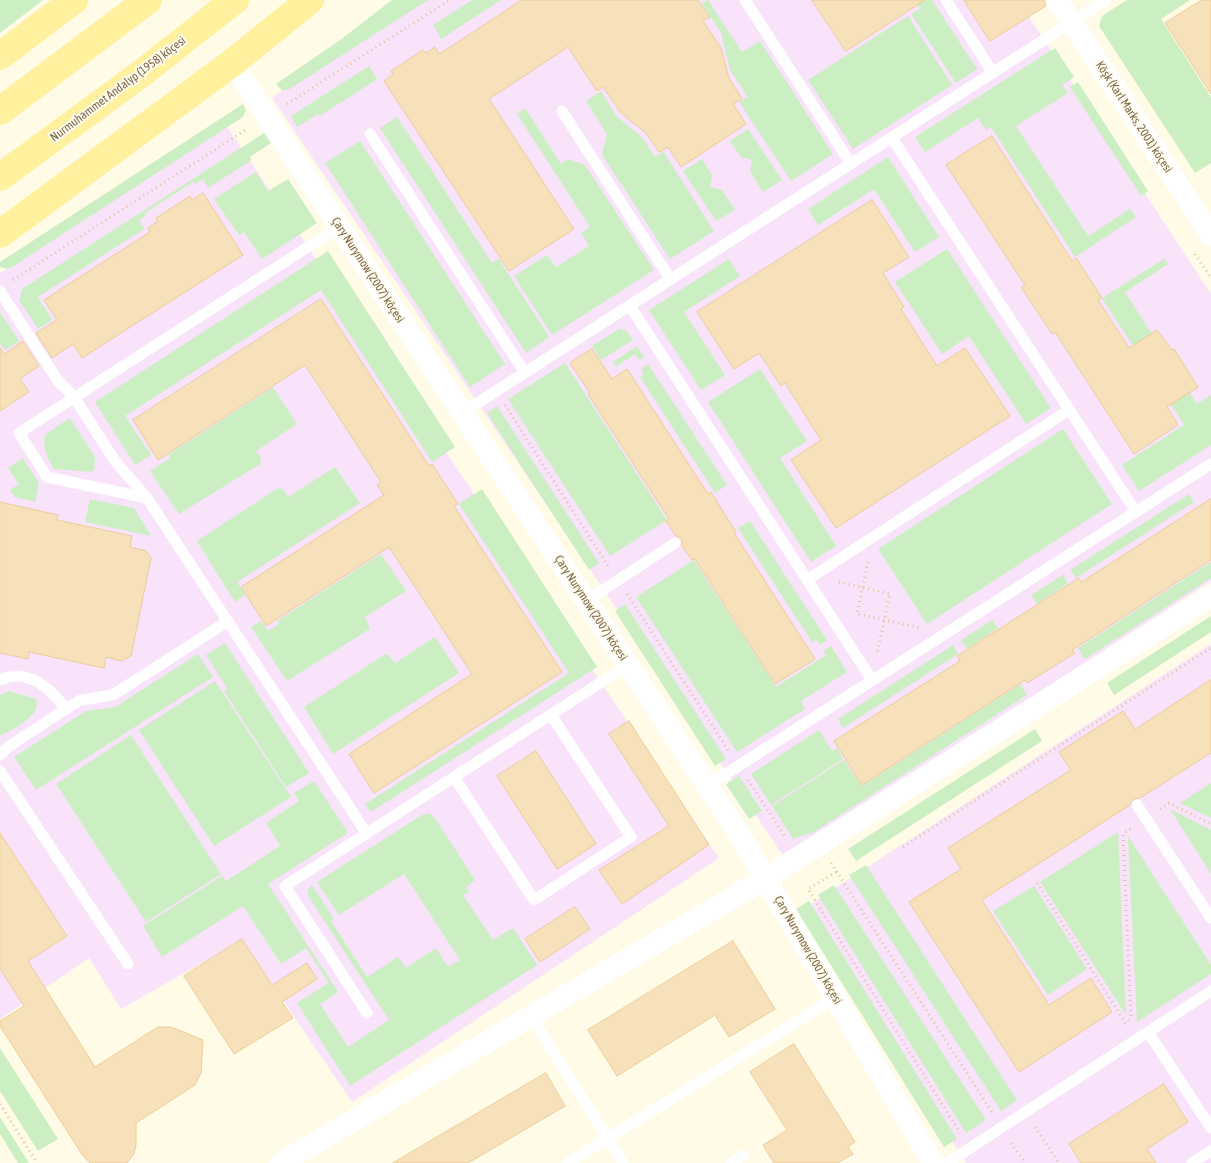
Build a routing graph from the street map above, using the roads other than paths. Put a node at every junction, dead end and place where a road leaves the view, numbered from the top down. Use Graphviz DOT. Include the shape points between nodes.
graph roads {
  1 [pos="74,0"];
  2 [pos="148,0"];
  3 [pos="235,0"];
  4 [pos="310,0"];
  5 [pos="745,0"];
  6 [pos="946,0"];
  7 [pos="1057,0"];
  8 [pos="1106,0"];
  9 [pos="1072,22"];
  10 [pos="0,56"];
  11 [pos="232,63"];
  12 [pos="993,73"];
  13 [pos="562,110"];
  14 [pos="0,111"];
  15 [pos="370,134"];
  16 [pos="892,138"];
  17 [pos="851,164"];
  18 [pos="0,177"];
  19 [pos="339,227"];
  20 [pos="0,234"];
  21 [pos="1211,235"];
  22 [pos="671,280"];
  23 [pos="0,291"];
  24 [pos="630,306"];
  25 [pos="525,374"];
  26 [pos="74,397"];
  27 [pos="1069,410"];
  28 [pos="462,414"];
  29 [pos="1211,464"];
  30 [pos="147,498"];
  31 [pos="1136,512"];
  32 [pos="675,543"];
  33 [pos="810,585"];
  34 [pos="1211,596"];
  35 [pos="586,601"];
  36 [pos="228,621"];
  37 [pos="628,665"];
  38 [pos="0,680"];
  39 [pos="872,680"];
  40 [pos="66,709"];
  41 [pos="551,715"];
  42 [pos="0,755"];
  43 [pos="0,771"];
  44 [pos="454,777"];
  45 [pos="707,786"];
  46 [pos="1137,805"];
  47 [pos="367,834"];
  48 [pos="766,878"];
  49 [pos="1211,918"];
  50 [pos="128,964"];
  51 [pos="1211,991"];
  52 [pos="835,998"];
  53 [pos="367,1013"];
  54 [pos="531,1016"];
  55 [pos="1148,1032"];
  56 [pos="1211,1128"];
  57 [pos="608,1137"];
  58 [pos="1211,1151"];
  59 [pos="743,1155"];
  60 [pos="281,1163"];
  61 [pos="568,1163"];
  62 [pos="623,1163"];
  63 [pos="731,1163"];
  64 [pos="933,1163"];
  65 [pos="947,1163"];
  66 [pos="1192,1163"];
  1 -- 10 [label="main road"];
  2 -- 14 [label="main road"];
  3 -- 18 [label="main road, Nurmuhammet Andalyp (1958) köçesi"];
  4 -- 11 [label="main road"];
  5 -- 17 [label="lane"];
  6 -- 12 [label="lane"];
  7 -- 9 [label="street, Köşk (Karl Marks, 2001) köçesi"];
  8 -- 9 [label="lane"];
  9 -- 12 [label="lane"];
  9 -- 21 [label="street, Köşk (Karl Marks, 2001) köçesi"];
  11 -- 19 [label="street, Çary Nurymow (2007) köçesi"];
  11 -- 20 [label="main road"];
  12 -- 16 [label="lane"];
  13 -- 22 [label="lane"];
  15 -- 25 [label="lane"];
  16 -- 17 [label="lane"];
  16 -- 27 [label="lane"];
  17 -- 22 [label="lane"];
  19 -- 26 [label="lane"];
  19 -- 28 [label="street, Çary Nurymow (2007) köçesi"];
  22 -- 24 [label="lane"];
  23 -- 26 [label="lane" via="58,381"];
  24 -- 25 [label="lane"];
  24 -- 33 [label="lane"];
  25 -- 28 [label="lane"];
  26 -- 30 [label="lane" via="115,460"];
  26 -- 30 [label="lane" via="19,433 47,477"];
  27 -- 31 [label="lane"];
  27 -- 33 [label="lane" via="863,543"];
  28 -- 35 [label="street, Çary Nurymow (2007) köçesi"];
  29 -- 31 [label="lane"];
  30 -- 36 [label="lane"];
  31 -- 39 [label="lane"];
  32 -- 35 [label="lane"];
  33 -- 39 [label="lane"];
  34 -- 48 [label="street"];
  35 -- 37 [label="street, Çary Nurymow (2007) köçesi"];
  36 -- 40 [label="lane" via="113,695 81,700"];
  36 -- 47 [label="lane"];
  37 -- 41 [label="lane"];
  37 -- 45 [label="street, Çary Nurymow (2007) köçesi"];
  38 -- 40 [label="lane" via="9,676 23,677 39,683 53,692"];
  39 -- 45 [label="lane"];
  40 -- 42 [label="lane"];
  41 -- 44 [label="lane"];
  41 -- 44 [label="lane" via="631,837 534,900"];
  43 -- 50 [label="lane"];
  44 -- 47 [label="lane"];
  45 -- 48 [label="street, Çary Nurymow (2007) köçesi"];
  46 -- 49 [label="lane"];
  47 -- 53 [label="lane" via="284,886"];
  48 -- 52 [label="street, Çary Nurymow (2007) köçesi"];
  48 -- 54 [label="street"];
  51 -- 55 [label="lane"];
  52 -- 57 [label="lane"];
  52 -- 64 [label="street, Çary Nurymow (2007) köçesi"];
  54 -- 57 [label="lane"];
  54 -- 60 [label="street"];
  55 -- 56 [label="lane"];
  55 -- 65 [label="lane"];
  57 -- 61 [label="lane"];
  57 -- 62 [label="lane"];
  58 -- 66 [label="lane"];
  59 -- 63 [label="lane"];
}
